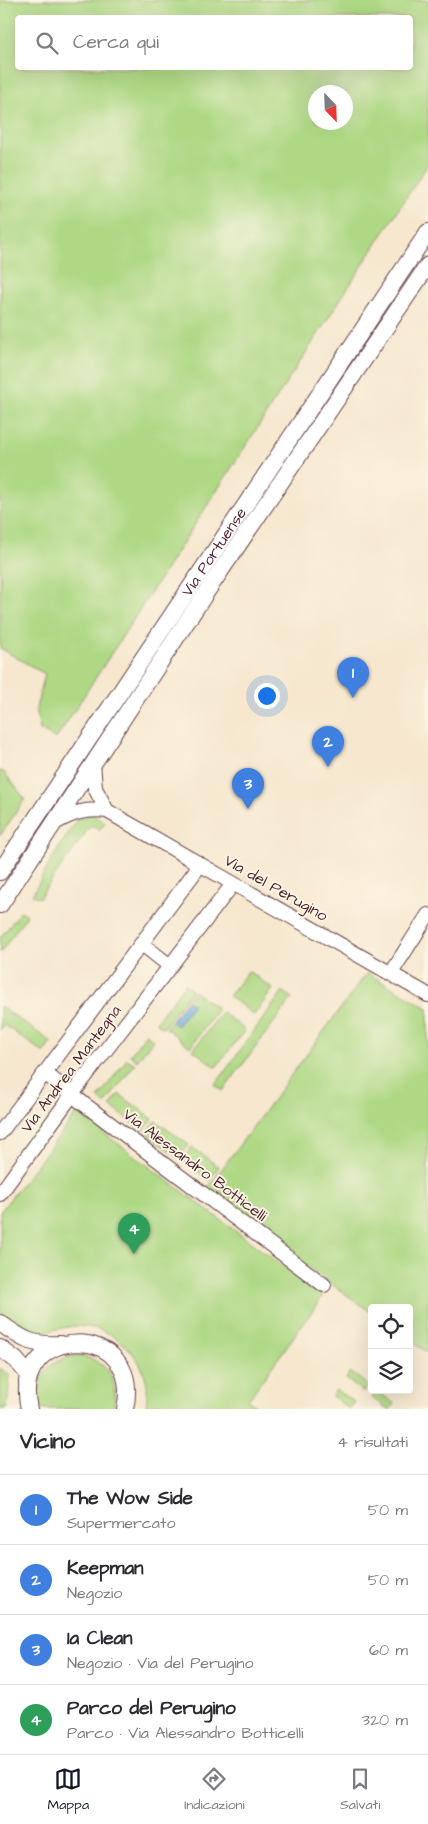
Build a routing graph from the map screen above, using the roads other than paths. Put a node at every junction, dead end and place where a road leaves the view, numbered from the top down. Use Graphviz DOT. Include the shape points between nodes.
graph roads {
  1 [pos="428,232"];
  2 [pos="428,265"];
  3 [pos="93,764"];
  4 [pos="107,811"];
  5 [pos="53,824"];
  6 [pos="200,865"];
  7 [pos="0,872"];
  8 [pos="233,884"];
  9 [pos="0,904"];
  10 [pos="428,915"];
  11 [pos="142,944"];
  12 [pos="170,966"];
  13 [pos="391,973"];
  14 [pos="428,994"];
  15 [pos="45,1073"];
  16 [pos="72,1095"];
  17 [pos="0,1133"];
  18 [pos="0,1194"];
  19 [pos="324,1285"];
  20 [pos="0,1323"];
  21 [pos="70,1343"];
  22 [pos="0,1348"];
  23 [pos="126,1380"];
  24 [pos="27,1382"];
  25 [pos="29,1409"];
  26 [pos="125,1409"];
  27 [pos="136,1409"];
  1 -- 7 [label="street, Via Portuense"];
  2 -- 3 [label="street, Via Portuense"];
  3 -- 4 [label="street" via="96,788"];
  3 -- 5 [label="street, Via Portuense"];
  4 -- 5 [label="street, Via del Perugino" via="81,810"];
  4 -- 6 [label="street, Via del Perugino"];
  5 -- 9 [label="street, Via Portuense"];
  6 -- 8 [label="street, Via del Perugino"];
  6 -- 11 [label="street, Via Andrea Mantegna"];
  8 -- 12 [label="street, Via Andrea Mantegna"];
  8 -- 13 [label="street, Via del Perugino"];
  10 -- 13 [label="street"];
  11 -- 12 [label="street"];
  11 -- 15 [label="street, Via Andrea Mantegna"];
  12 -- 16 [label="street, Via Andrea Mantegna"];
  13 -- 14 [label="street, Via del Perugino"];
  15 -- 16 [label="street, Via Alessandro Botticelli"];
  15 -- 17 [label="street, Via Andrea Mantegna"];
  16 -- 18 [label="street, Via Andrea Mantegna"];
  16 -- 19 [label="street, Via Alessandro Botticelli"];
  20 -- 21 [label="street" via="20,1338 43,1345"];
  21 -- 23 [label="street" via="99,1347 121,1366"];
  21 -- 24 [label="street" via="43,1356"];
  22 -- 24 [label="street" via="28,1374"];
  23 -- 26 [label="street" via="128,1396"];
  23 -- 27 [label="street"];
  24 -- 25 [label="street"];
}
